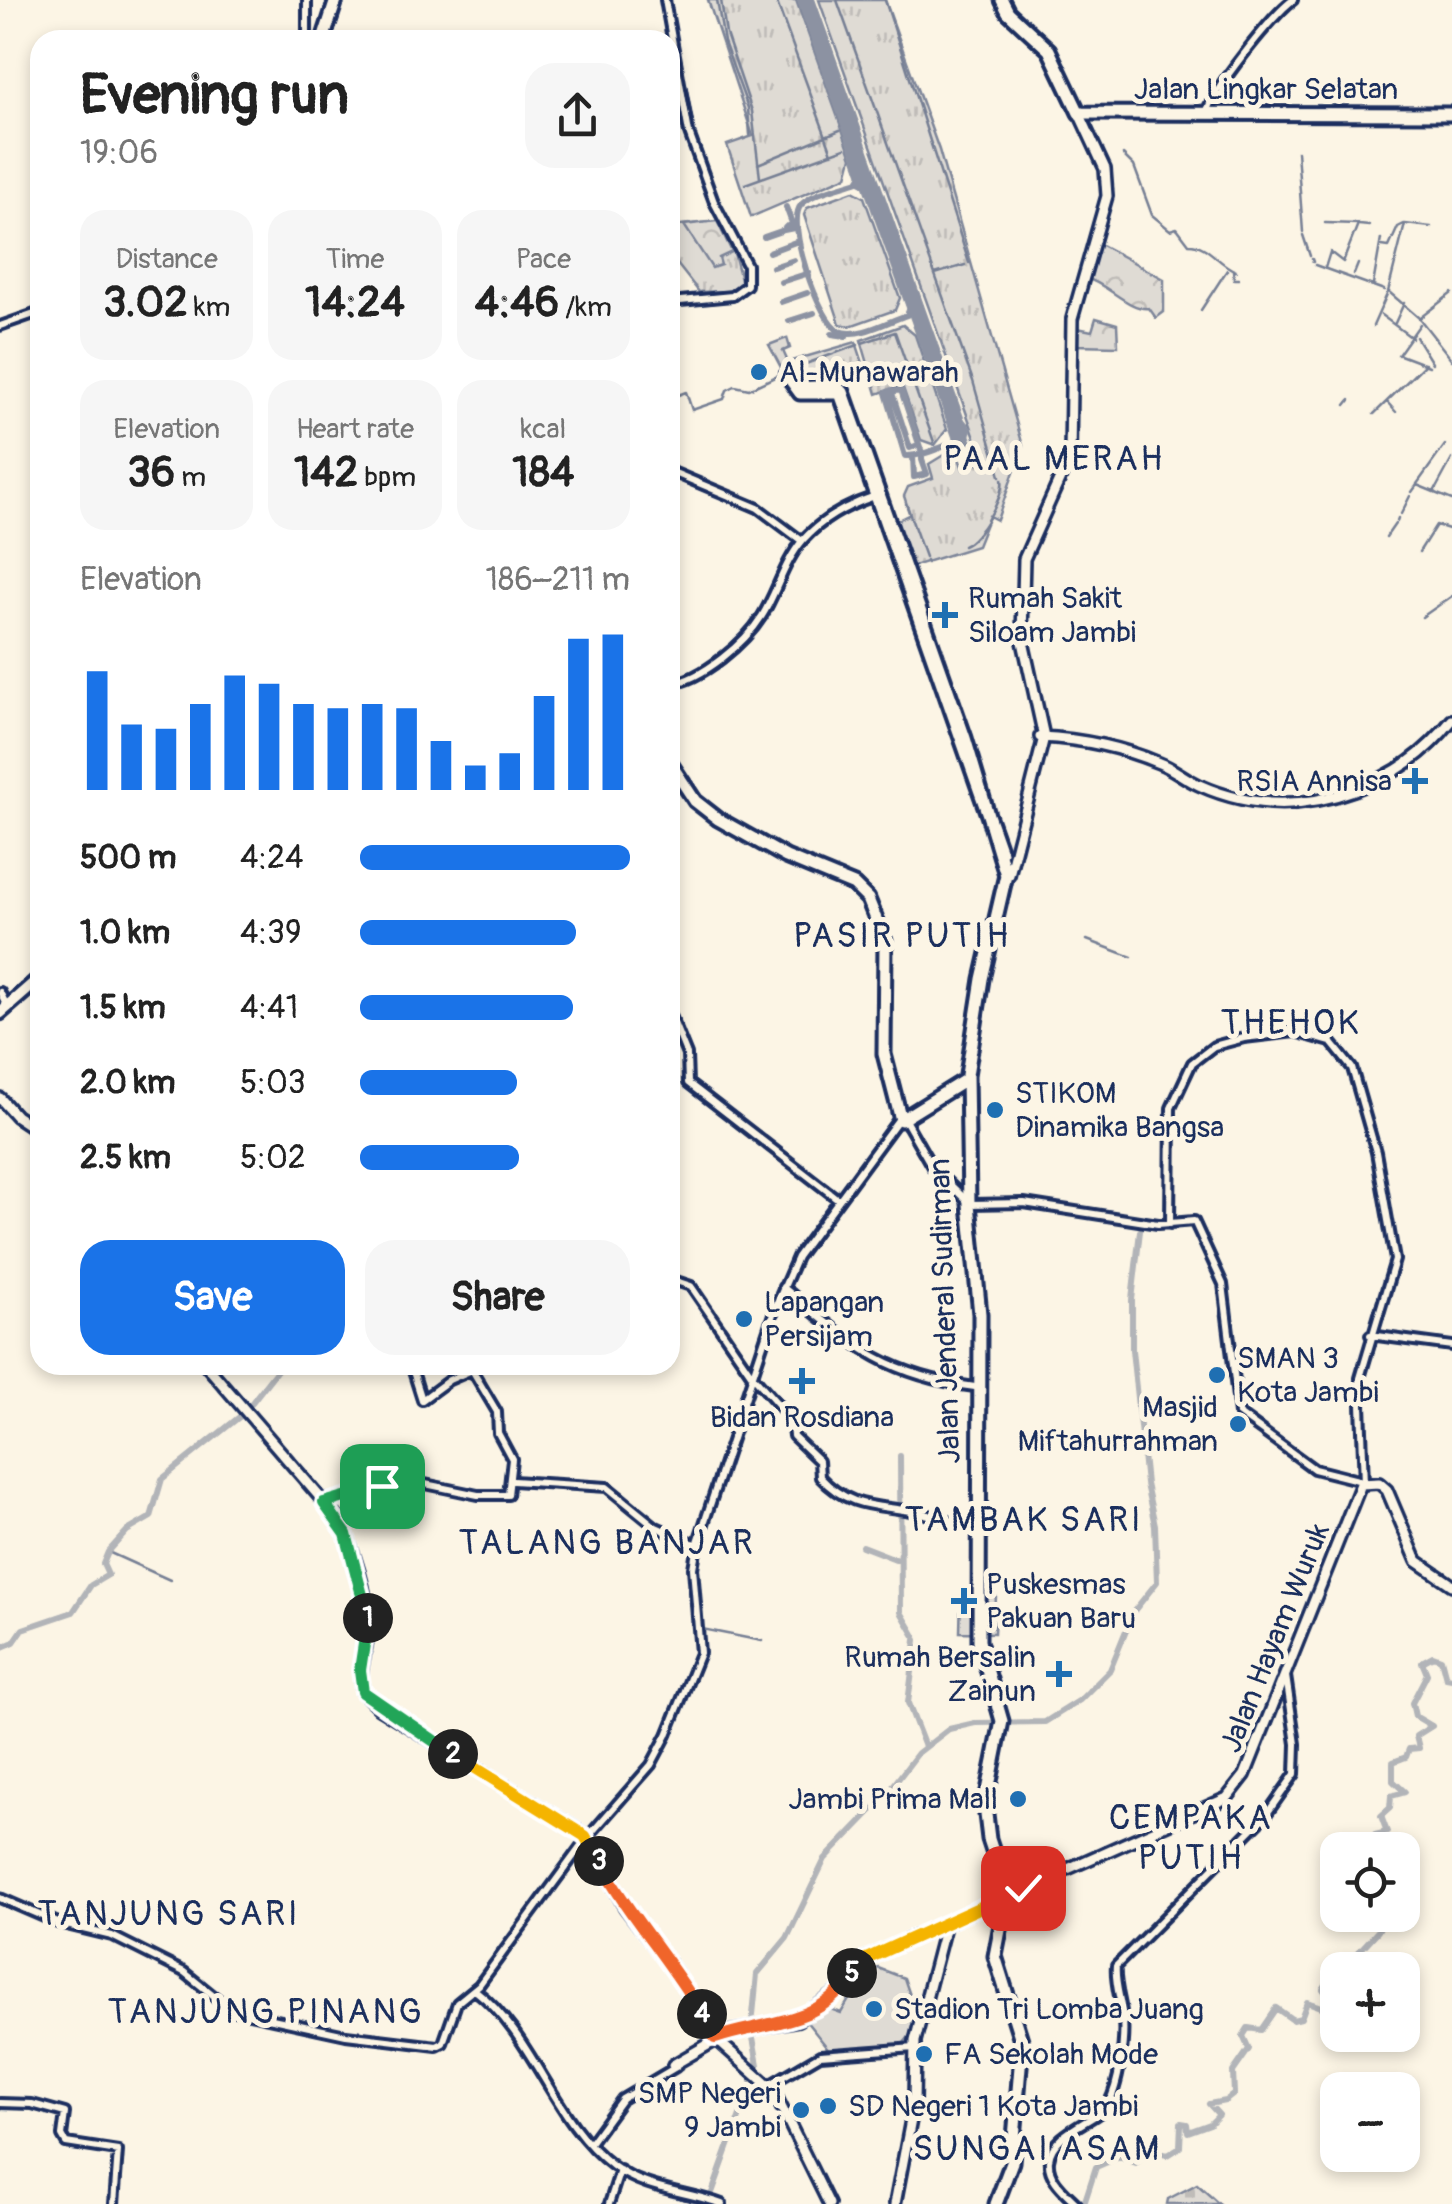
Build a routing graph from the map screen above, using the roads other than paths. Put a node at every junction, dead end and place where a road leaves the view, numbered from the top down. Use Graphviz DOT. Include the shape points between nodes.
graph roads {
  1 [pos="307,0"];
  2 [pos="336,0"];
  3 [pos="665,0"];
  4 [pos="1002,0"];
  5 [pos="1293,0"];
  6 [pos="307,30"];
  7 [pos="326,30"];
  8 [pos="669,30"];
  9 [pos="680,94"];
  10 [pos="1079,113"];
  11 [pos="1206,114"];
  12 [pos="1452,114"];
  13 [pos="680,299"];
  14 [pos="30,316"];
  15 [pos="0,326"];
  16 [pos="812,389"];
  17 [pos="680,475"];
  18 [pos="877,496"];
  19 [pos="802,541"];
  20 [pos="680,681"];
  21 [pos="1452,720"];
  22 [pos="1042,736"];
  23 [pos="680,774"];
  24 [pos="1007,854"];
  25 [pos="30,987"];
  26 [pos="0,992"];
  27 [pos="4,1010"];
  28 [pos="680,1038"];
  29 [pos="965,1077"];
  30 [pos="0,1098"];
  31 [pos="901,1119"];
  32 [pos="30,1125"];
  33 [pos="839,1200"];
  34 [pos="967,1202"];
  35 [pos="1170,1224"];
  36 [pos="971,1253"];
  37 [pos="680,1282"];
  38 [pos="783,1287"];
  39 [pos="1370,1335"];
  40 [pos="1452,1346"];
  41 [pos="215,1375"];
  42 [pos="414,1375"];
  43 [pos="460,1375"];
  44 [pos="475,1375"];
  45 [pos="752,1375"];
  46 [pos="975,1387"];
  47 [pos="977,1423"];
  48 [pos="278,1449"];
  49 [pos="512,1482"];
  50 [pos="1363,1484"];
  51 [pos="977,1497"];
  52 [pos="324,1503"];
  53 [pos="337,1519"];
  54 [pos="975,1529"];
  55 [pos="697,1545"];
  56 [pos="1452,1585"];
  57 [pos="977,1605"];
  58 [pos="1285,1676"];
  59 [pos="587,1838"];
  60 [pos="0,1898"];
  61 [pos="1002,1901"];
  62 [pos="946,1926"];
  63 [pos="902,1944"];
  64 [pos="476,1990"];
  65 [pos="828,2001"];
  66 [pos="716,2039"];
  67 [pos="915,2048"];
  68 [pos="677,2064"];
  69 [pos="769,2085"];
  70 [pos="0,2103"];
  71 [pos="589,2142"];
  72 [pos="622,2171"];
  73 [pos="114,2204"];
  74 [pos="611,2204"];
  75 [pos="722,2204"];
  76 [pos="828,2204"];
  77 [pos="897,2204"];
  78 [pos="994,2204"];
  79 [pos="1077,2204"];
  1 -- 6 [label="street"];
  2 -- 7 [label="highway"];
  3 -- 8 [label="street"];
  4 -- 10 [label="highway" via="1049,50"];
  5 -- 11 [label="street" via="1218,84"];
  9 -- 13 [label="street" via="713,203 745,270 741,290"];
  10 -- 11 [label="highway, Jalan Lingkar Selatan"];
  10 -- 22 [label="main road" via="1105,169 1107,196 1072,319 1070,456 1024,559 1022,622"];
  11 -- 12 [label="highway, Jalan Lingkar Selatan"];
  14 -- 15 [label="street"];
  16 -- 18 [label="highway" via="840,392"];
  17 -- 19 [label="street" via="758,508"];
  18 -- 19 [label="street" via="834,514"];
  18 -- 24 [label="highway"];
  19 -- 20 [label="street" via="760,619 716,660"];
  21 -- 22 [label="main road" via="1429,748 1378,780 1276,806 1206,788 1131,754"];
  22 -- 24 [label="main road"];
  23 -- 31 [label="highway" via="698,799 786,857 854,885 872,905 885,941 884,1054"];
  24 -- 29 [label="highway, Jalan Jenderal Sudirman"];
  25 -- 27 [label="highway"];
  26 -- 27 [label="street"];
  28 -- 33 [label="street" via="688,1083"];
  29 -- 31 [label="highway"];
  29 -- 34 [label="highway, Jalan Jenderal Sudirman"];
  30 -- 32 [label="main road"];
  31 -- 33 [label="street"];
  31 -- 34 [label="street" via="932,1167"];
  33 -- 38 [label="street" via="797,1256"];
  34 -- 35 [label="street" via="1024,1203"];
  34 -- 36 [label="highway, Jalan Jenderal Sudirman"];
  35 -- 39 [label="street" via="1172,1108 1192,1063 1218,1044 1295,1032 1330,1040 1348,1062 1376,1152 1395,1260"];
  35 -- 50 [label="street" via="1194,1221 1223,1284 1239,1414 1305,1464"];
  36 -- 46 [label="highway, Jalan Jenderal Sudirman"];
  36 -- 47 [label="highway, Jalan Jenderal Sudirman" via="980,1314"];
  37 -- 45 [label="street" via="691,1286"];
  38 -- 45 [label="street"];
  38 -- 46 [label="street" via="862,1350 904,1373"];
  39 -- 40 [label="street"];
  39 -- 50 [label="street" via="1360,1391"];
  41 -- 48 [label="main road"];
  42 -- 43 [label="street" via="422,1400"];
  44 -- 49 [label="street" via="497,1412"];
  45 -- 54 [label="street" via="820,1463 822,1480 855,1504"];
  45 -- 55 [label="street"];
  46 -- 47 [label="highway, Jalan Jenderal Sudirman"];
  47 -- 51 [label="highway, Jalan Jenderal Sudirman"];
  48 -- 52 [label="main road"];
  48 -- 53 [label="main road"];
  49 -- 52 [label="street" via="502,1497 401,1478"];
  49 -- 55 [label="street" via="607,1487 656,1527"];
  50 -- 56 [label="main road" via="1380,1485 1390,1495 1416,1561"];
  50 -- 58 [label="main road, Jalan Hayam Wuruk"];
  51 -- 54 [label="highway, Jalan Jenderal Sudirman"];
  51 -- 57 [label="highway, Jalan Jenderal Sudirman"];
  52 -- 53 [label="main road"];
  53 -- 59 [label="main road" via="367,1616 363,1692"];
  54 -- 57 [label="highway, Jalan Jenderal Sudirman"];
  55 -- 59 [label="street" via="699,1660 657,1755"];
  57 -- 61 [label="highway, Jalan Jenderal Sudirman" via="981,1655 1000,1724 985,1822"];
  58 -- 61 [label="main road, Jalan Hayam Wuruk" via="1245,1775 1222,1802"];
  58 -- 79 [label="street" via="1295,1774 1266,1815 1116,1966 1124,2026 1110,2098 1104,2109 1077,2122 1052,2151 1049,2166"];
  59 -- 64 [label="street"];
  59 -- 66 [label="main road" via="631,1917"];
  60 -- 64 [label="street" via="112,1936 184,1972 230,2010 346,2035 438,2046 457,2003"];
  61 -- 62 [label="main road"];
  61 -- 63 [label="main road"];
  61 -- 78 [label="highway" via="992,1955 1020,2058 1008,2162"];
  62 -- 63 [label="main road"];
  62 -- 67 [label="main road"];
  63 -- 65 [label="main road" via="864,1960"];
  64 -- 71 [label="street" via="506,2018"];
  65 -- 66 [label="main road" via="794,2022"];
  65 -- 66 [label="main road" via="797,2024"];
  66 -- 68 [label="main road"];
  66 -- 69 [label="main road"];
  67 -- 69 [label="street" via="820,2055"];
  67 -- 77 [label="main road" via="916,2084"];
  68 -- 71 [label="street" via="612,2107"];
  69 -- 76 [label="main road"];
  70 -- 73 [label="street" via="66,2113 66,2143 118,2152"];
  71 -- 72 [label="street"];
  72 -- 74 [label="street"];
  72 -- 75 [label="street"];
}
